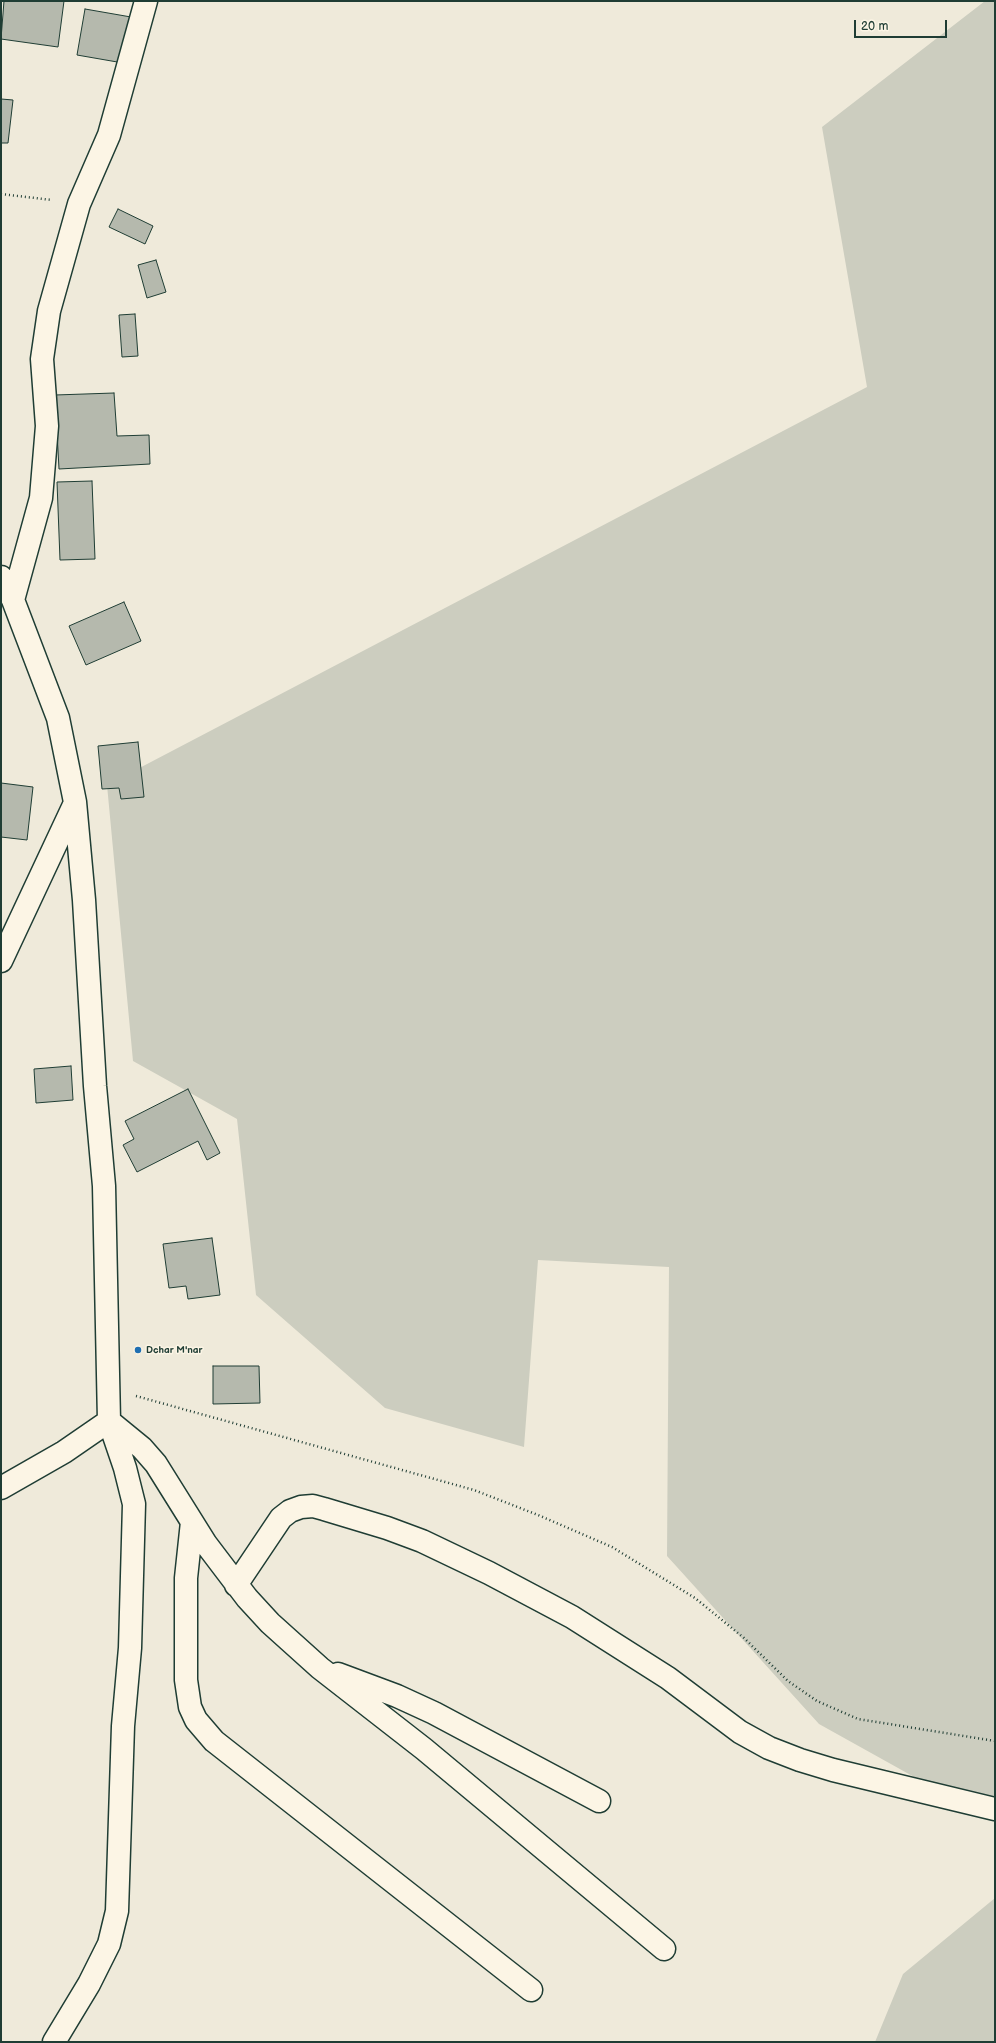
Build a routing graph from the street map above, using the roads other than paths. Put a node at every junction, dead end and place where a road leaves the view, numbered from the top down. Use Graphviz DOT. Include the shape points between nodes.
graph roads {
  1 [pos="146,1"];
  2 [pos="1,577"];
  3 [pos="13,600"];
  4 [pos="75,802"];
  5 [pos="1,962"];
  6 [pos="109,1421"];
  7 [pos="1,1488"];
  8 [pos="192,1522"];
  9 [pos="236,1585"];
  10 [pos="320,1668"];
  11 [pos="599,1801"];
  12 [pos="995,1809"];
  13 [pos="664,1949"];
  14 [pos="531,1990"];
  15 [pos="54,2042"];
  1 -- 3 [label="street" via="109,135 79,204 49,311 42,358 47,426 41,498"];
  2 -- 3 [label="street"];
  3 -- 4 [label="street" via="58,718"];
  4 -- 5 [label="street"];
  4 -- 6 [label="street" via="104,1186"];
  6 -- 7 [label="street" via="64,1452"];
  6 -- 8 [label="street" via="142,1448 156,1464"];
  6 -- 15 [label="street" via="134,1504 130,1648 123,1726 117,1910 109,1944 89,1984"];
  8 -- 9 [label="street"];
  8 -- 14 [label="street" via="186,1578 186,1680 190,1707 196,1720 214,1740"];
  9 -- 10 [label="street" via="270,1623"];
  9 -- 12 [label="street" via="281,1518 301,1507 313,1506 324,1509 387,1528 422,1542 489,1573 572,1617 668,1678 740,1732 769,1748 833,1770"];
  10 -- 11 [label="street" via="397,1696"];
  10 -- 13 [label="street" via="424,1749"];
}
